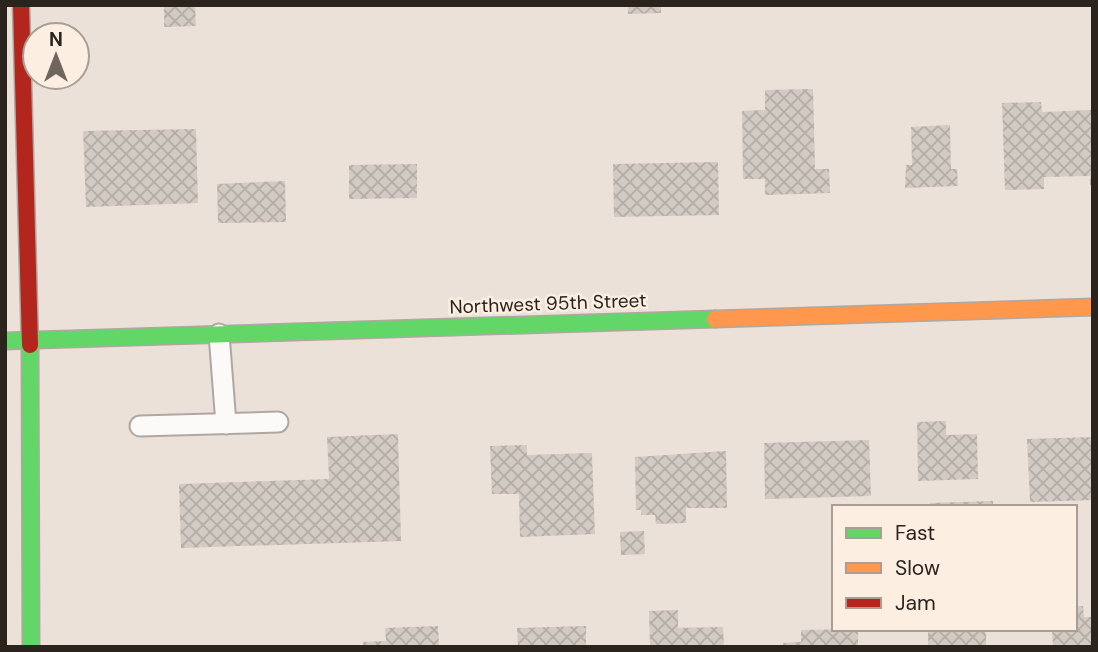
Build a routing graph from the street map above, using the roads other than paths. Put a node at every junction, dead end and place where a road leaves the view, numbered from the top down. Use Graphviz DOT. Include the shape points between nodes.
graph roads {
  1 [pos="21,5"];
  2 [pos="1093,307"];
  3 [pos="219,334"];
  4 [pos="30,340"];
  5 [pos="5,341"];
  6 [pos="278,422"];
  7 [pos="226,424"];
  8 [pos="140,426"];
  9 [pos="31,647"];
  1 -- 4 [label="main road"];
  2 -- 3 [label="main road, Northwest 95th Street"];
  3 -- 4 [label="main road, Northwest 95th Street"];
  3 -- 7 [label="lane"];
  4 -- 5 [label="main road, Northwest 95th Street"];
  4 -- 9 [label="main road"];
  6 -- 7 [label="lane"];
  7 -- 8 [label="lane"];
}
